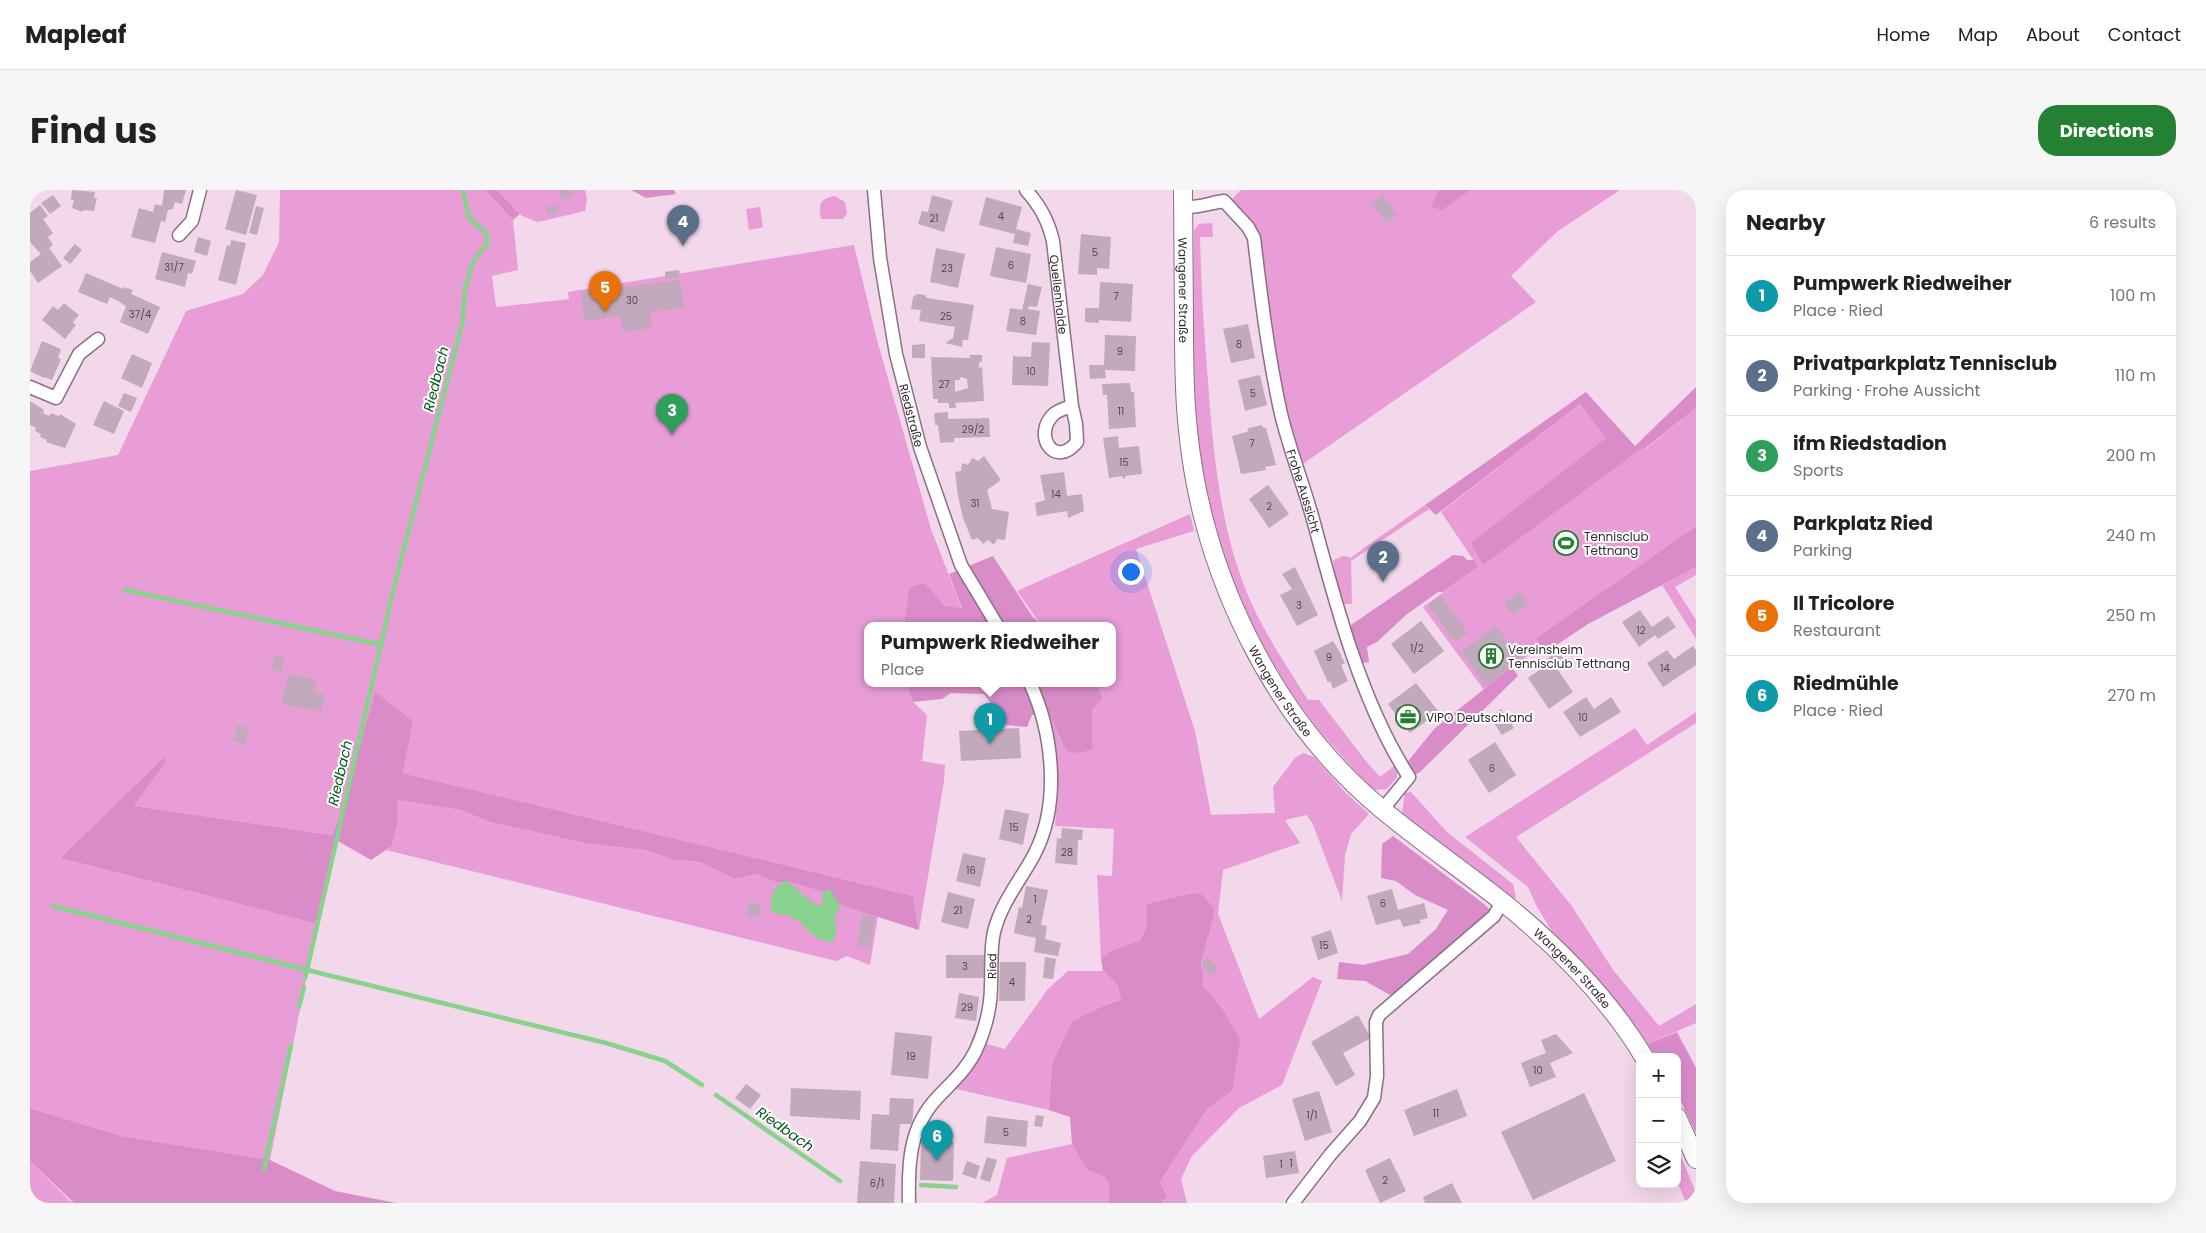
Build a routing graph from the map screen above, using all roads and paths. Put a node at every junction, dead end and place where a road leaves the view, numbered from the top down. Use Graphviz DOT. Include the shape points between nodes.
graph roads {
  1 [pos="200,190"];
  2 [pos="874,190"];
  3 [pos="1026,190"];
  4 [pos="1183,198"];
  5 [pos="179,235"];
  6 [pos="98,339"];
  7 [pos="30,387"];
  8 [pos="1072,406"];
  9 [pos="995,622"];
  10 [pos="1031,687"];
  11 [pos="1382,810"];
  12 [pos="1502,902"];
  13 [pos="1641,1053"];
  14 [pos="1681,1126"];
  15 [pos="1696,1160"];
  16 [pos="909,1203"];
  17 [pos="1293,1203"];
  1 -- 5 [label="street" via="192,221"];
  2 -- 9 [label="street, Riedstraße" via="880,258 896,354 920,447 961,565"];
  3 -- 8 [label="street, Quellenhalde" via="1042,210 1053,241"];
  4 -- 11 [label="main road, Wangener Straße" via="1187,428 1197,491 1211,547 1241,622 1282,695 1330,757"];
  4 -- 11 [label="street, Frohe Aussicht" via="1201,207 1224,201 1254,238 1268,348 1282,416 1326,573 1379,719 1409,777"];
  6 -- 7 [label="street" via="79,354 56,398"];
  10 -- 16 [label="street, Ried" via="1043,719 1049,757 1050,790 1046,822 1034,856 1006,900 994,930 990,1003 975,1053 930,1107 916,1132 909,1159"];
  11 -- 12 [label="main road, Wangener Straße"];
  12 -- 13 [label="main road, Wangener Straße" via="1591,985"];
  12 -- 17 [label="street" via="1494,916 1379,1015 1376,1022 1378,1076 1374,1098 1360,1121"];
  14 -- 15 [label="main road"];
}
